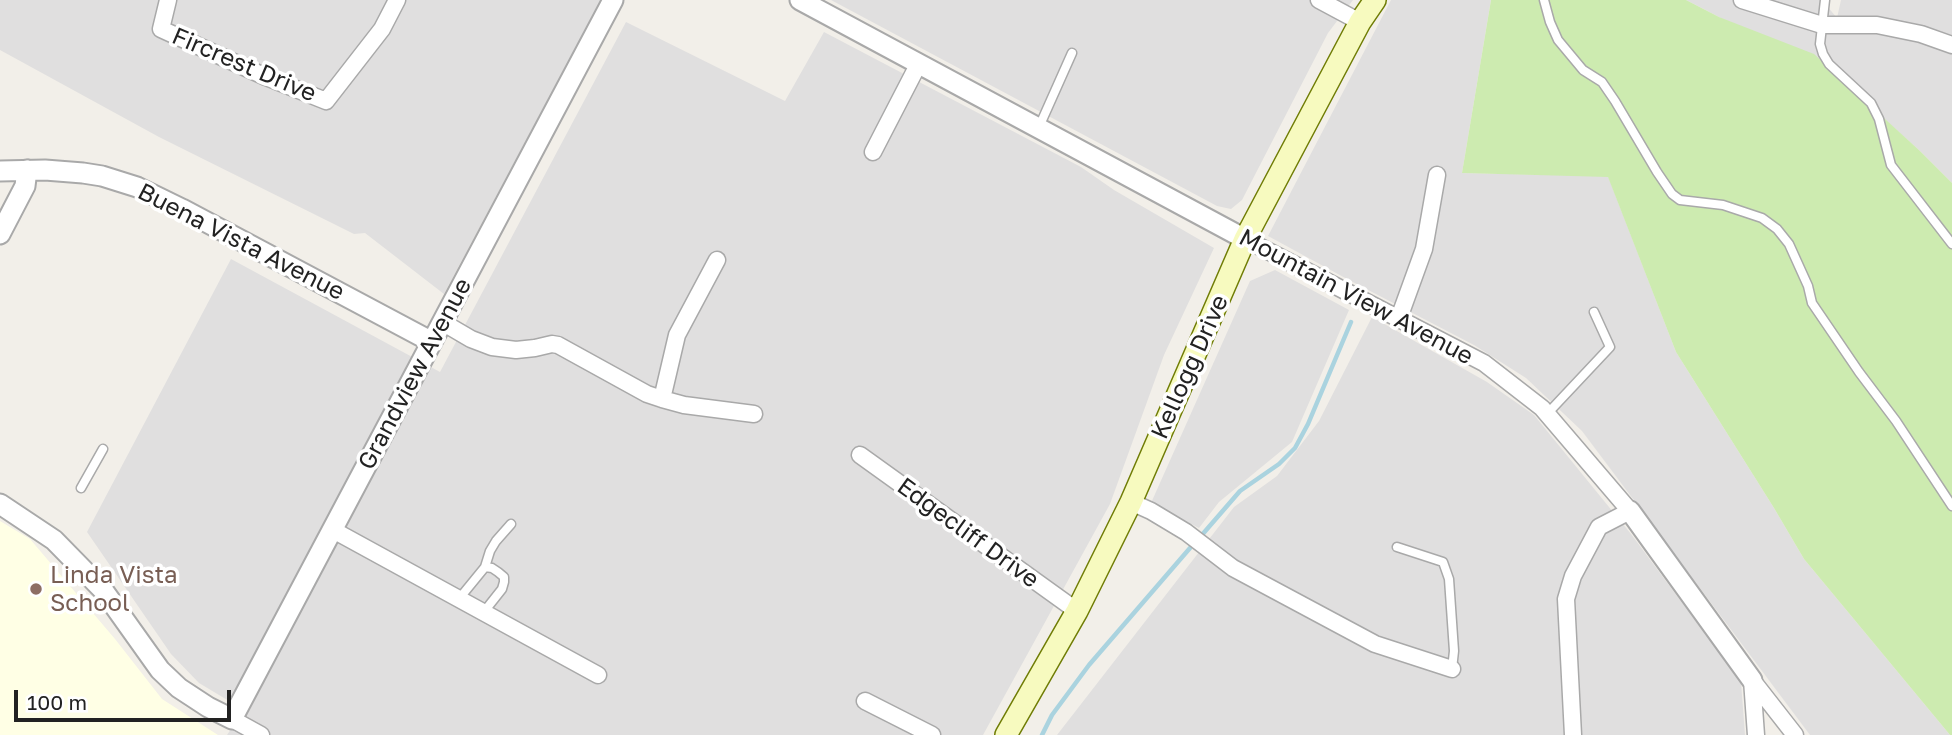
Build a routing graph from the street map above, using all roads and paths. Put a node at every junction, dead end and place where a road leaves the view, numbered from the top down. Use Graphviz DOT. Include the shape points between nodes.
graph roads {
  1 [pos="168,0"];
  2 [pos="397,0"];
  3 [pos="613,0"];
  4 [pos="800,0"];
  5 [pos="1319,0"];
  6 [pos="1374,0"];
  7 [pos="1544,0"];
  8 [pos="1742,0"];
  9 [pos="1825,0"];
  10 [pos="1360,22"];
  11 [pos="1822,26"];
  12 [pos="1952,45"];
  13 [pos="1072,53"];
  14 [pos="919,63"];
  15 [pos="1039,127"];
  16 [pos="873,152"];
  17 [pos="27,170"];
  18 [pos="0,171"];
  19 [pos="1437,174"];
  20 [pos="0,234"];
  21 [pos="1245,239"];
  22 [pos="1952,244"];
  23 [pos="718,260"];
  24 [pos="1594,312"];
  25 [pos="1399,318"];
  26 [pos="442,322"];
  27 [pos="432,342"];
  28 [pos="662,400"];
  29 [pos="754,414"];
  30 [pos="1547,414"];
  31 [pos="103,449"];
  32 [pos="860,455"];
  33 [pos="82,488"];
  34 [pos="1131,502"];
  35 [pos="0,504"];
  36 [pos="1952,506"];
  37 [pos="1630,511"];
  38 [pos="511,524"];
  39 [pos="333,530"];
  40 [pos="1397,547"];
  41 [pos="485,567"];
  42 [pos="458,600"];
  43 [pos="1077,611"];
  44 [pos="483,613"];
  45 [pos="1452,669"];
  46 [pos="598,675"];
  47 [pos="1752,680"];
  48 [pos="865,702"];
  49 [pos="232,719"];
  50 [pos="261,735"];
  51 [pos="932,735"];
  52 [pos="1006,735"];
  53 [pos="1573,735"];
  54 [pos="1756,735"];
  55 [pos="1795,735"];
  1 -- 2 [label="street, Fircrest Drive" via="161,29 326,101 382,29"];
  3 -- 26 [label="street, Grandview Avenue"];
  4 -- 14 [label="street, Mountain View Avenue"];
  5 -- 10 [label="street"];
  6 -- 10 [label="main road, Kellogg Drive"];
  7 -- 36 [label="lane" via="1558,40 1583,70 1602,82 1672,194 1680,200 1723,205 1762,218 1777,229 1789,244 1812,303"];
  8 -- 11 [label="street"];
  9 -- 11 [label="lane"];
  10 -- 21 [label="main road, Kellogg Drive"];
  11 -- 12 [label="street" via="1877,25"];
  11 -- 22 [label="lane" via="1823,54 1871,103 1891,165"];
  13 -- 15 [label="lane"];
  14 -- 15 [label="street, Mountain View Avenue"];
  14 -- 16 [label="street"];
  15 -- 21 [label="street, Mountain View Avenue"];
  17 -- 18 [label="street, Buena Vista Avenue"];
  17 -- 20 [label="street" via="25,186"];
  17 -- 27 [label="street, Buena Vista Avenue" via="92,175 137,187"];
  19 -- 25 [label="street" via="1424,249"];
  21 -- 25 [label="street, Mountain View Avenue"];
  21 -- 34 [label="main road, Kellogg Drive"];
  23 -- 28 [label="street" via="677,335"];
  24 -- 30 [label="lane" via="1610,347"];
  25 -- 30 [label="street, Mountain View Avenue" via="1484,363"];
  26 -- 27 [label="street, Grandview Avenue"];
  26 -- 28 [label="street" via="492,347 516,351 558,345"];
  27 -- 39 [label="street, Grandview Avenue"];
  28 -- 29 [label="street"];
  30 -- 37 [label="street, Mountain View Avenue"];
  31 -- 33 [label="lane"];
  32 -- 43 [label="street, Edgecliff Drive"];
  34 -- 43 [label="main road, Kellogg Drive"];
  34 -- 45 [label="street" via="1186,532 1233,568 1375,645"];
  35 -- 49 [label="street" via="54,540 103,590 160,670 179,688"];
  37 -- 47 [label="street, Mountain View Avenue"];
  37 -- 53 [label="street" via="1599,527 1566,599"];
  38 -- 41 [label="lane" via="496,541"];
  39 -- 42 [label="street"];
  39 -- 49 [label="street, Grandview Avenue"];
  40 -- 45 [label="lane" via="1443,562 1449,579"];
  41 -- 42 [label="lane"];
  41 -- 44 [label="lane" via="498,572 505,582"];
  42 -- 44 [label="street"];
  43 -- 52 [label="main road, Kellogg Drive"];
  44 -- 46 [label="street"];
  47 -- 54 [label="street"];
  47 -- 55 [label="street, Mountain View Avenue"];
  48 -- 51 [label="street"];
  49 -- 50 [label="street"];
}
